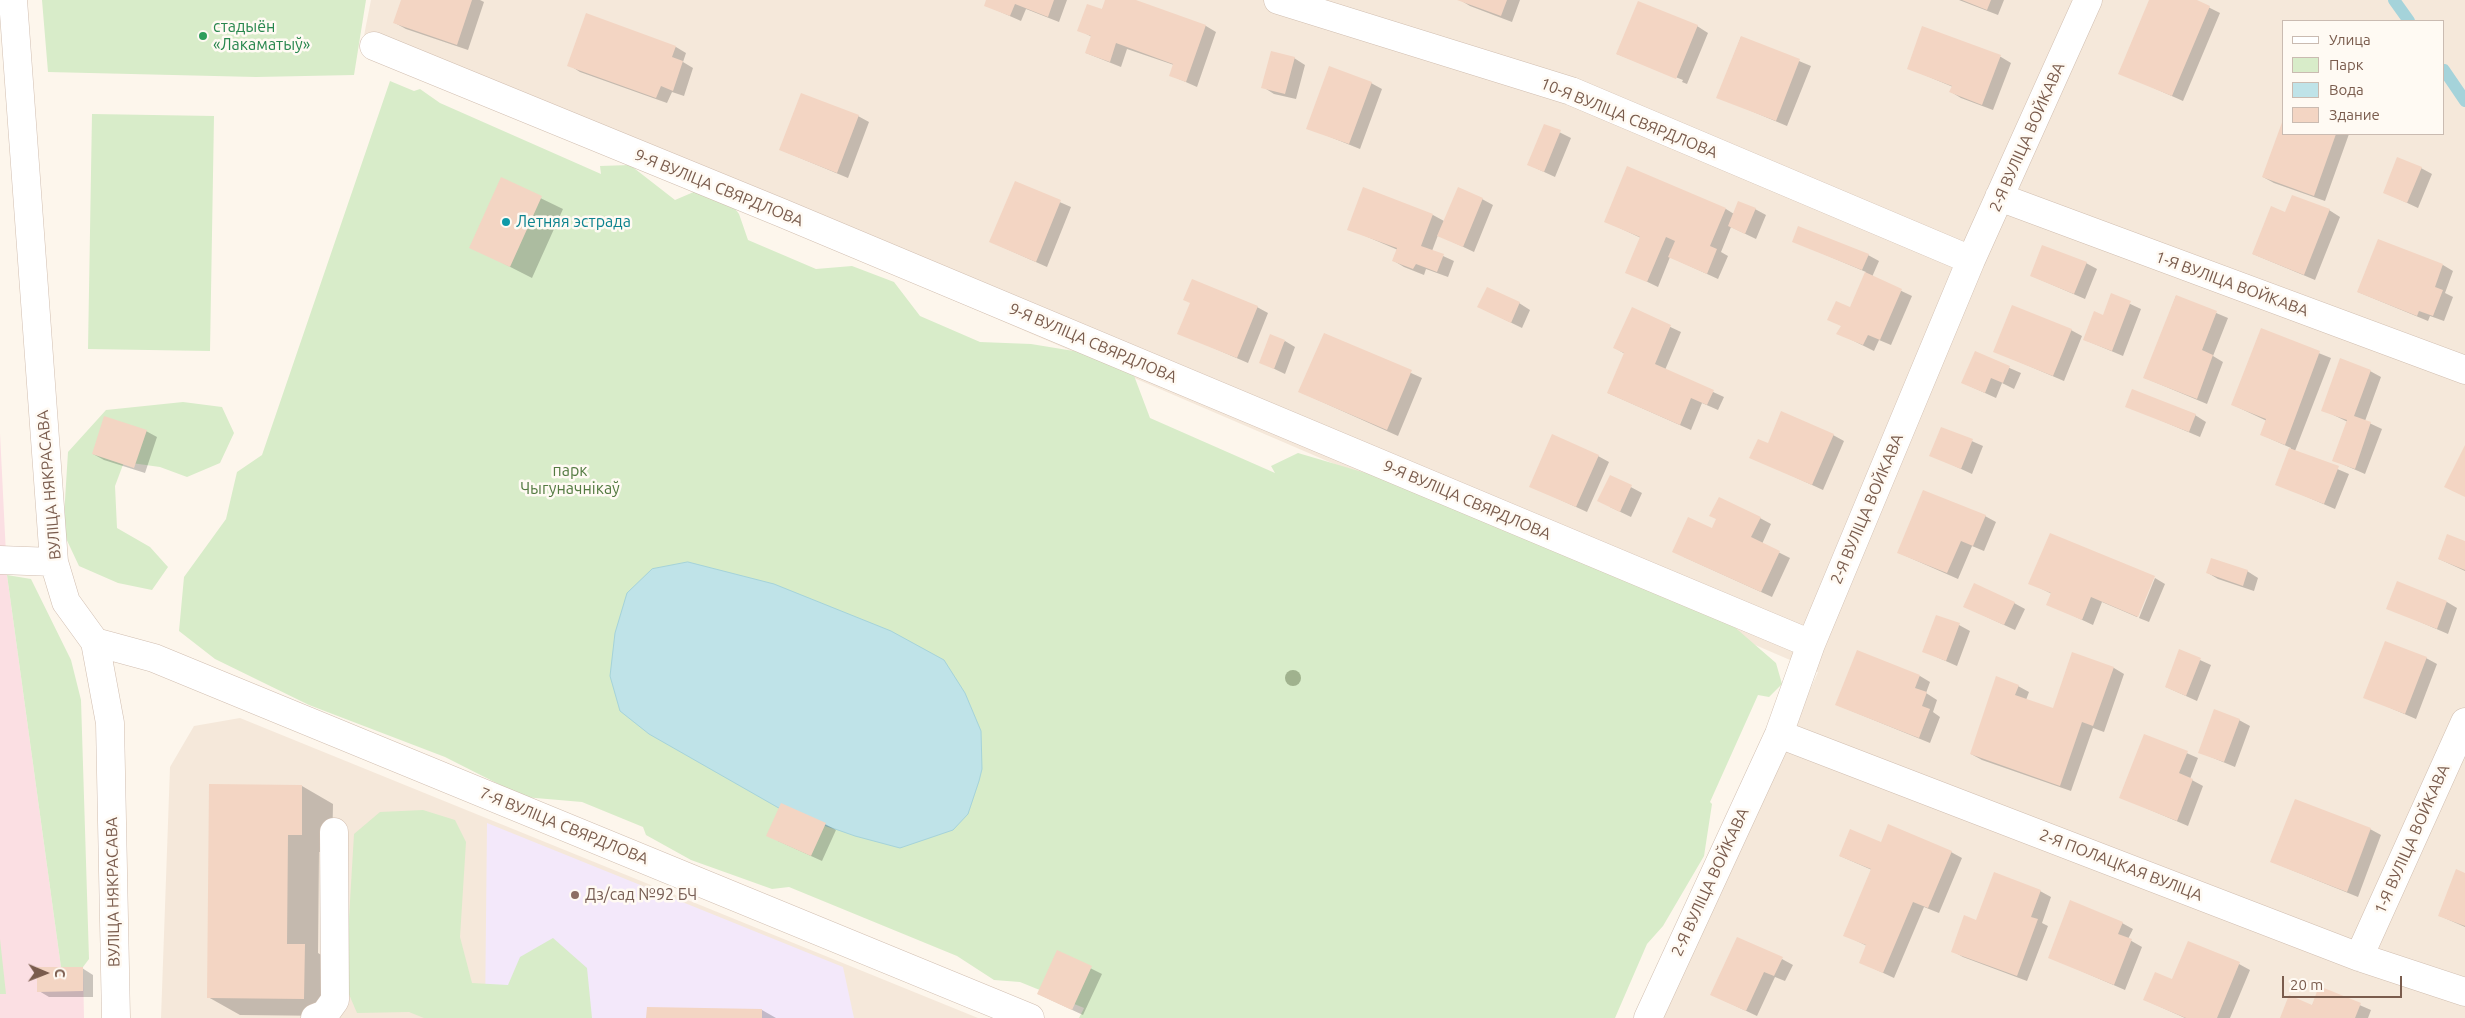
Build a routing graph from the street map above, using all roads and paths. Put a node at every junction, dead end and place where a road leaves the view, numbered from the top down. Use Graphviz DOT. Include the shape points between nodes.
graph roads {
  1 [pos="13,0"];
  2 [pos="1278,0"];
  3 [pos="2088,0"];
  4 [pos="374,46"];
  5 [pos="8,50"];
  6 [pos="1999,197"];
  7 [pos="1971,260"];
  8 [pos="2465,370"];
  9 [pos="0,560"];
  10 [pos="54,562"];
  11 [pos="95,642"];
  12 [pos="1811,644"];
  13 [pos="2465,722"];
  14 [pos="1779,734"];
  15 [pos="334,832"];
  16 [pos="2359,957"];
  17 [pos="2465,992"];
  18 [pos="116,1018"];
  19 [pos="124,1018"];
  20 [pos="315,1018"];
  21 [pos="1030,1018"];
  22 [pos="1648,1018"];
  1 -- 5 [label="street, ВУЛІЦА НЯКРАСАВА"];
  2 -- 7 [label="street, 10-Я ВУЛІЦА СВЯРДЛОВА" via="1571,91"];
  3 -- 6 [label="street, 2-Я ВУЛІЦА ВОЙКАВА"];
  4 -- 12 [label="street, 9-Я ВУЛІЦА СВЯРДЛОВА" via="809,224"];
  5 -- 10 [label="street, ВУЛІЦА НЯКРАСАВА"];
  6 -- 7 [label="street, 2-Я ВУЛІЦА ВОЙКАВА"];
  6 -- 8 [label="street, 1-Я ВУЛІЦА ВОЙКАВА"];
  7 -- 12 [label="street, 2-Я ВУЛІЦА ВОЙКАВА"];
  9 -- 10 [label="street"];
  10 -- 11 [label="street, ВУЛІЦА НЯКРАСАВА" via="66,602"];
  11 -- 18 [label="street, ВУЛІЦА НЯКРАСАВА" via="110,723"];
  11 -- 21 [label="street, 7-Я ВУЛІЦА СВЯРДЛОВА" via="154,658"];
  12 -- 14 [label="street, 2-Я ВУЛІЦА ВОЙКАВА"];
  13 -- 16 [label="street, 1-Я ВУЛІЦА ВОЙКАВА"];
  14 -- 16 [label="street, 2-Я ПОЛАЦКАЯ ВУЛІЦА"];
  14 -- 22 [label="street, 2-Я ВУЛІЦА ВОЙКАВА"];
  15 -- 20 [label="street" via="335,1000 325,1014"];
  16 -- 17 [label="street, 2-Я ПОЛАЦКАЯ ВУЛІЦА"];
  18 -- 19 [label="street"];
}
